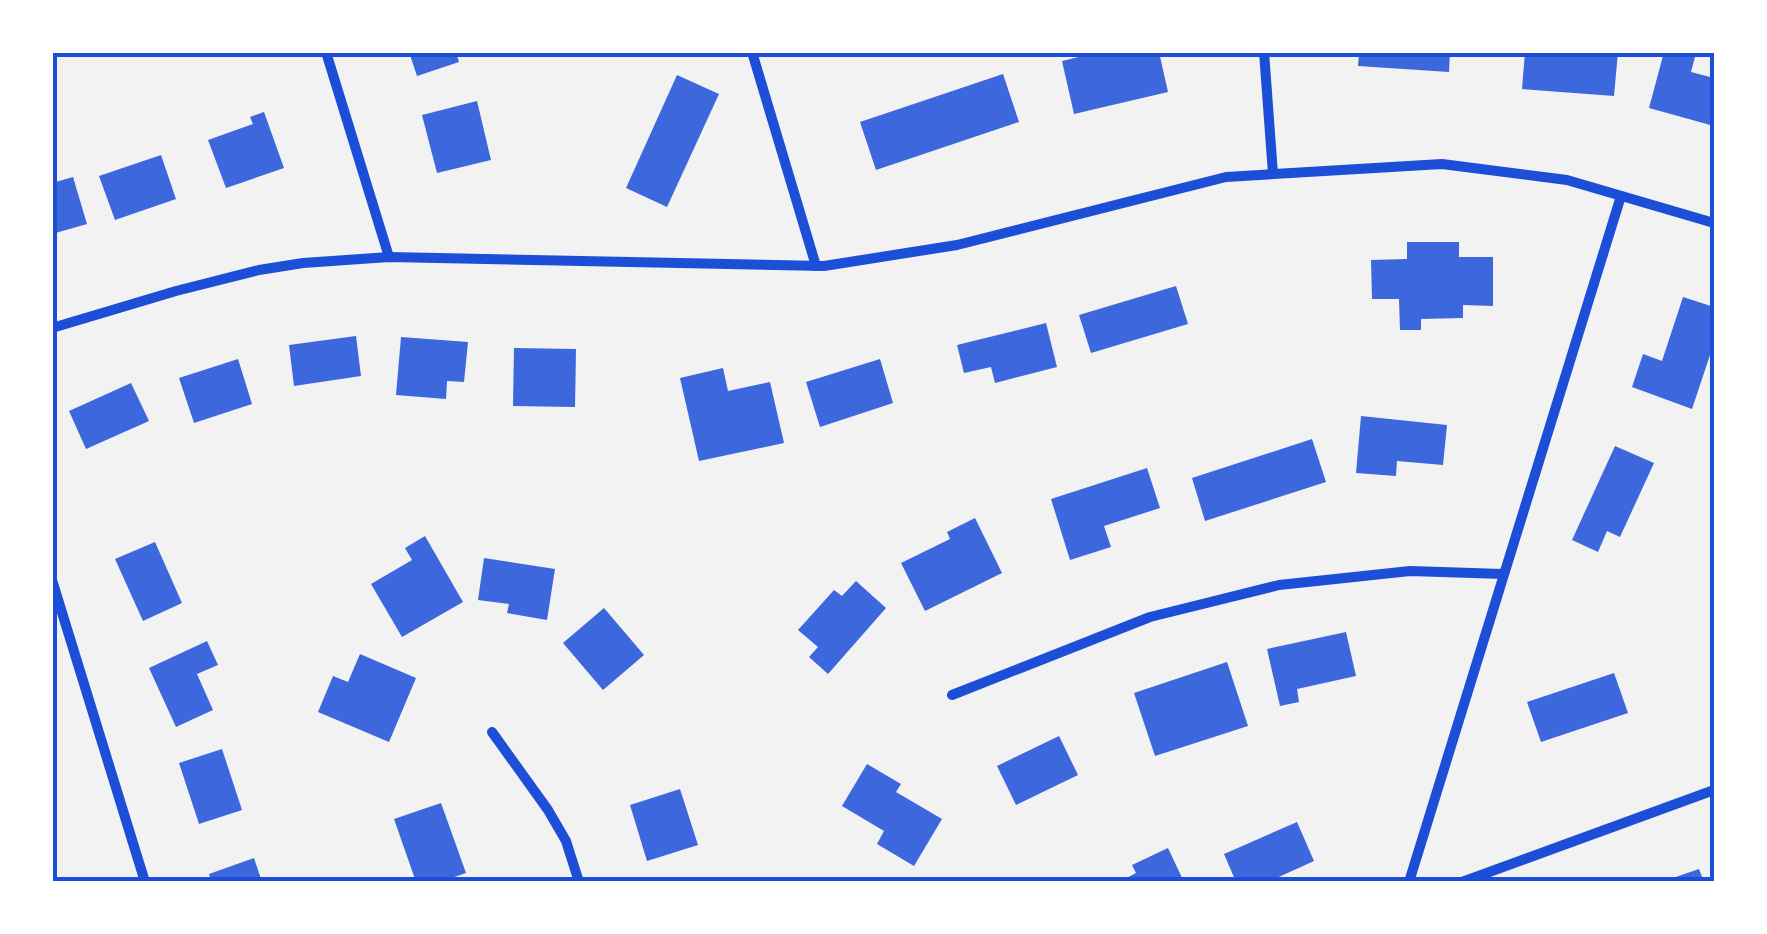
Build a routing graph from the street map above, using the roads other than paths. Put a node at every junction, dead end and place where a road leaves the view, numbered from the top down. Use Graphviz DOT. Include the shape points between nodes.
graph roads {
  1 [pos="326,52"];
  2 [pos="752,52"];
  3 [pos="1264,52"];
  4 [pos="1273,174"];
  5 [pos="1622,196"];
  6 [pos="1714,223"];
  7 [pos="388,257"];
  8 [pos="816,266"];
  9 [pos="52,328"];
  10 [pos="1504,574"];
  11 [pos="52,580"];
  12 [pos="952,695"];
  13 [pos="492,732"];
  14 [pos="1714,790"];
  15 [pos="145,882"];
  16 [pos="579,882"];
  17 [pos="1409,882"];
  18 [pos="1462,882"];
  1 -- 7 [label="street"];
  2 -- 8 [label="street"];
  3 -- 4 [label="street"];
  4 -- 5 [label="street" via="1442,164 1567,180"];
  4 -- 8 [label="street" via="1226,177 957,245"];
  5 -- 6 [label="street"];
  5 -- 10 [label="street"];
  7 -- 8 [label="street"];
  7 -- 9 [label="street" via="259,270"];
  10 -- 12 [label="street" via="1410,572 1278,585 1150,617"];
  10 -- 17 [label="street"];
  11 -- 15 [label="street"];
  13 -- 16 [label="street" via="557,825"];
  14 -- 18 [label="street"];
}
